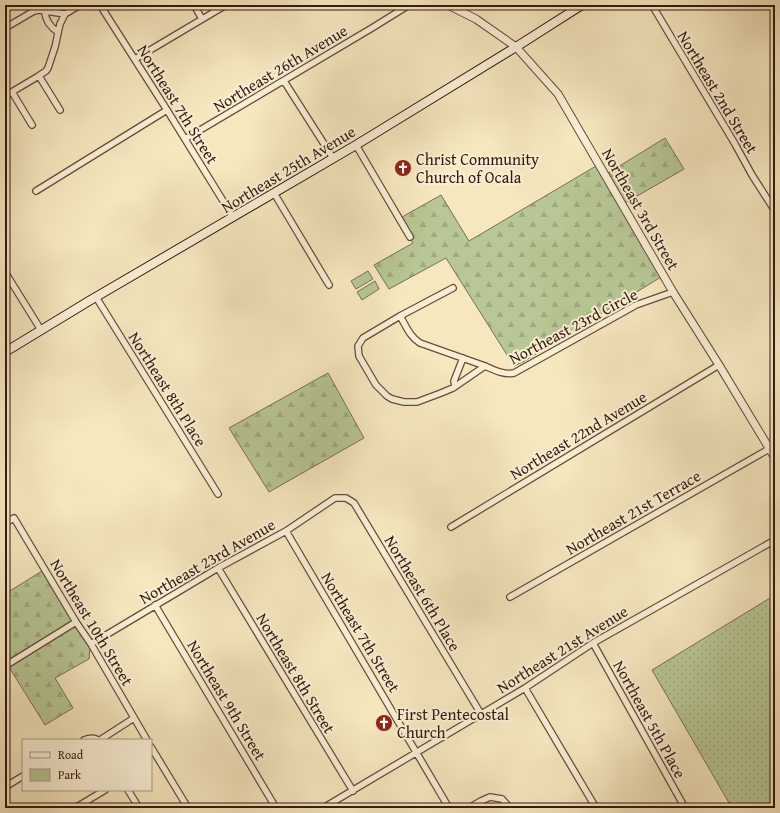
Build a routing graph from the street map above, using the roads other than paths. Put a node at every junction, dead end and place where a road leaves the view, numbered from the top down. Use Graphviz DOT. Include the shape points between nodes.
graph roads {
  1 [pos="80,5"];
  2 [pos="100,5"];
  3 [pos="194,5"];
  4 [pos="226,5"];
  5 [pos="409,5"];
  6 [pos="448,5"];
  7 [pos="582,5"];
  8 [pos="652,5"];
  9 [pos="45,11"];
  10 [pos="65,14"];
  11 [pos="202,19"];
  12 [pos="5,28"];
  13 [pos="58,32"];
  14 [pos="516,47"];
  15 [pos="135,59"];
  16 [pos="39,76"];
  17 [pos="284,81"];
  18 [pos="12,92"];
  19 [pos="5,96"];
  20 [pos="60,110"];
  21 [pos="167,110"];
  22 [pos="32,125"];
  23 [pos="185,139"];
  24 [pos="356,145"];
  25 [pos="333,158"];
  26 [pos="36,191"];
  27 [pos="274,193"];
  28 [pos="775,211"];
  29 [pos="233,217"];
  30 [pos="410,237"];
  31 [pos="5,272"];
  32 [pos="329,285"];
  33 [pos="454,288"];
  34 [pos="673,292"];
  35 [pos="96,297"];
  36 [pos="400,316"];
  37 [pos="41,330"];
  38 [pos="5,352"];
  39 [pos="463,358"];
  40 [pos="718,365"];
  41 [pos="485,366"];
  42 [pos="456,386"];
  43 [pos="769,449"];
  44 [pos="775,458"];
  45 [pos="218,494"];
  46 [pos="335,498"];
  47 [pos="5,523"];
  48 [pos="451,526"];
  49 [pos="286,531"];
  50 [pos="775,540"];
  51 [pos="218,568"];
  52 [pos="510,597"];
  53 [pos="155,605"];
  54 [pos="76,622"];
  55 [pos="593,643"];
  56 [pos="91,644"];
  57 [pos="5,666"];
  58 [pos="525,688"];
  59 [pos="481,714"];
  60 [pos="134,718"];
  61 [pos="101,739"];
  62 [pos="146,739"];
  63 [pos="152,749"];
  64 [pos="417,752"];
  65 [pos="22,777"];
  66 [pos="5,787"];
  67 [pos="103,791"];
  68 [pos="129,791"];
  69 [pos="353,791"];
  70 [pos="75,808"];
  71 [pos="139,808"];
  72 [pos="188,808"];
  73 [pos="276,808"];
  74 [pos="323,808"];
  75 [pos="449,808"];
  76 [pos="469,808"];
  77 [pos="510,808"];
  78 [pos="596,808"];
  79 [pos="685,808"];
  1 -- 10 [label="street"];
  2 -- 15 [label="street, Northeast 7th Street"];
  3 -- 11 [label="street"];
  4 -- 11 [label="street"];
  5 -- 17 [label="street, Northeast 26th Avenue"];
  6 -- 14 [label="street, Northeast 3rd Street" via="476,19"];
  7 -- 14 [label="main road, Northeast 25th Avenue"];
  8 -- 28 [label="street, Northeast 2nd Street"];
  9 -- 10 [label="street"];
  9 -- 12 [label="street" via="34,11"];
  9 -- 13 [label="street" via="53,29"];
  10 -- 13 [label="street"];
  11 -- 15 [label="street"];
  13 -- 16 [label="street" via="48,68"];
  14 -- 24 [label="main road, Northeast 25th Avenue"];
  14 -- 34 [label="street, Northeast 3rd Street" via="558,94"];
  15 -- 21 [label="street, Northeast 7th Street"];
  16 -- 18 [label="street"];
  16 -- 20 [label="street"];
  17 -- 23 [label="street, Northeast 26th Avenue"];
  17 -- 25 [label="street"];
  18 -- 19 [label="street"];
  18 -- 22 [label="street"];
  21 -- 23 [label="street, Northeast 7th Street"];
  21 -- 26 [label="street"];
  23 -- 29 [label="street, Northeast 7th Street"];
  24 -- 25 [label="main road, Northeast 25th Avenue"];
  24 -- 30 [label="street"];
  25 -- 27 [label="main road, Northeast 25th Avenue"];
  27 -- 29 [label="main road, Northeast 25th Avenue"];
  27 -- 32 [label="street"];
  29 -- 35 [label="main road, Northeast 25th Avenue"];
  31 -- 37 [label="street"];
  33 -- 36 [label="street"];
  34 -- 40 [label="street, Northeast 3rd Street"];
  34 -- 41 [label="street, Northeast 23rd Circle" via="636,305 514,373 502,373"];
  35 -- 37 [label="main road, Northeast 25th Avenue"];
  35 -- 45 [label="street, Northeast 8th Place"];
  36 -- 39 [label="street, Northeast 23rd Circle" via="420,343"];
  36 -- 42 [label="street" via="359,342 359,356 376,385 392,399 410,403"];
  37 -- 38 [label="main road, Northeast 25th Avenue"];
  39 -- 41 [label="street, Northeast 23rd Circle"];
  39 -- 42 [label="street" via="454,381"];
  40 -- 43 [label="street, Northeast 3rd Street"];
  40 -- 48 [label="street, Northeast 22nd Avenue"];
  41 -- 42 [label="street"];
  43 -- 44 [label="street, Northeast 3rd Street"];
  43 -- 52 [label="street, Northeast 21st Terrace"];
  46 -- 49 [label="street, Northeast 23rd Avenue"];
  46 -- 59 [label="street, Northeast 6th Place" via="346,498 354,503"];
  47 -- 54 [label="street, Northeast 10th Street" via="14,518"];
  49 -- 51 [label="street, Northeast 23rd Avenue"];
  49 -- 64 [label="street, Northeast 7th Street"];
  50 -- 55 [label="street, Northeast 21st Avenue"];
  51 -- 53 [label="street, Northeast 23rd Avenue"];
  51 -- 69 [label="street, Northeast 8th Street"];
  53 -- 56 [label="street, Northeast 23rd Avenue"];
  53 -- 73 [label="street, Northeast 9th Street"];
  54 -- 56 [label="street, Northeast 10th Street"];
  54 -- 57 [label="street"];
  55 -- 58 [label="street, Northeast 21st Avenue"];
  55 -- 79 [label="street, Northeast 5th Place"];
  56 -- 60 [label="street, Northeast 10th Street"];
  58 -- 59 [label="street, Northeast 21st Avenue"];
  58 -- 78 [label="street"];
  59 -- 64 [label="street, Northeast 21st Avenue"];
  60 -- 61 [label="street"];
  60 -- 62 [label="street, Northeast 10th Street"];
  63 -- 72 [label="street"];
  64 -- 69 [label="street, Northeast 21st Avenue"];
  64 -- 75 [label="street, Northeast 7th Street"];
  65 -- 66 [label="street"];
  67 -- 70 [label="street"];
  68 -- 71 [label="street"];
  69 -- 74 [label="street, Northeast 21st Avenue"];
  76 -- 77 [label="street" via="490,798 502,799"];
}
